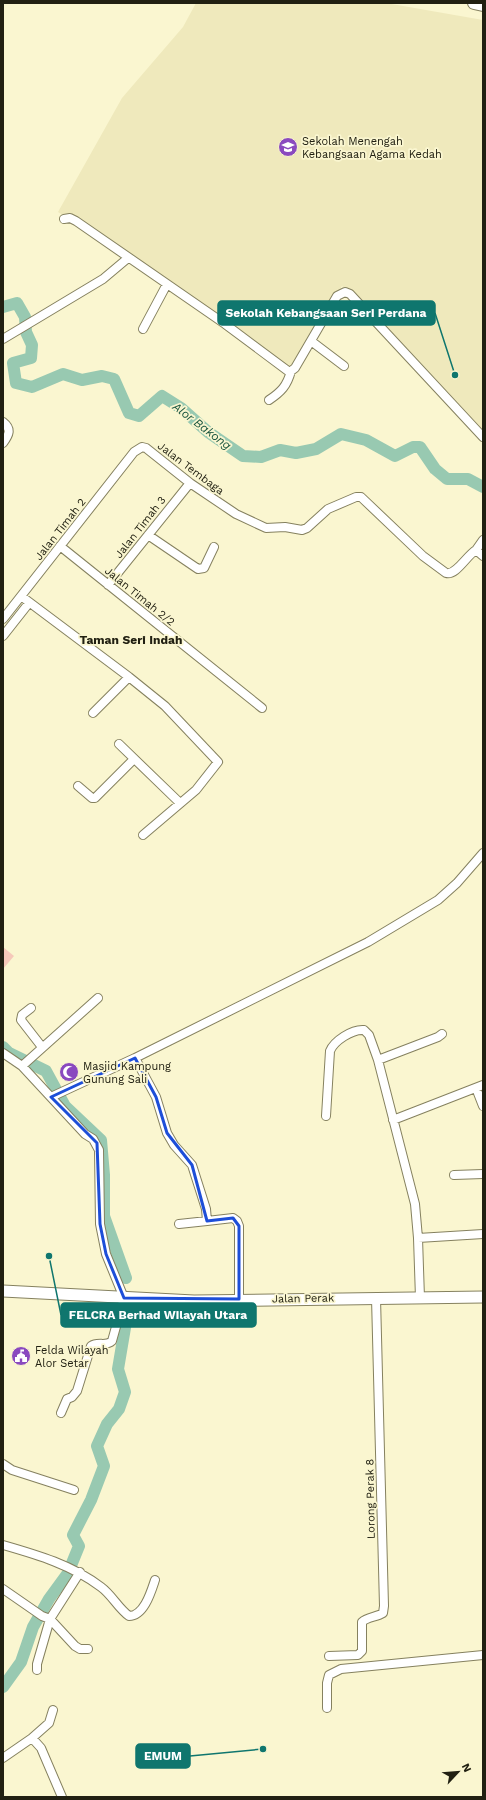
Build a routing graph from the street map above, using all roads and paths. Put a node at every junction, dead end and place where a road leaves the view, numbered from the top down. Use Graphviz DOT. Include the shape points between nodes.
graph roads {
  1 [pos="474,3"];
  2 [pos="483,5"];
  3 [pos="64,220"];
  4 [pos="128,258"];
  5 [pos="167,284"];
  6 [pos="143,329"];
  7 [pos="3,339"];
  8 [pos="311,341"];
  9 [pos="344,366"];
  10 [pos="291,371"];
  11 [pos="270,400"];
  12 [pos="3,422"];
  13 [pos="483,437"];
  14 [pos="3,443"];
  15 [pos="134,452"];
  16 [pos="190,483"];
  17 [pos="148,535"];
  18 [pos="483,540"];
  19 [pos="60,546"];
  20 [pos="214,547"];
  21 [pos="476,550"];
  22 [pos="483,556"];
  23 [pos="108,585"];
  24 [pos="21,596"];
  25 [pos="29,603"];
  26 [pos="3,619"];
  27 [pos="3,636"];
  28 [pos="130,677"];
  29 [pos="262,708"];
  30 [pos="92,713"];
  31 [pos="119,744"];
  32 [pos="134,759"];
  33 [pos="78,786"];
  34 [pos="180,803"];
  35 [pos="143,835"];
  36 [pos="483,853"];
  37 [pos="98,998"];
  38 [pos="30,1008"];
  39 [pos="442,1034"];
  40 [pos="42,1047"];
  41 [pos="3,1053"];
  42 [pos="135,1058"];
  43 [pos="378,1060"];
  44 [pos="23,1065"];
  45 [pos="479,1086"];
  46 [pos="55,1094"];
  47 [pos="483,1106"];
  48 [pos="326,1116"];
  49 [pos="393,1120"];
  50 [pos="483,1174"];
  51 [pos="454,1176"];
  52 [pos="207,1221"];
  53 [pos="179,1224"];
  54 [pos="483,1234"];
  55 [pos="418,1238"];
  56 [pos="3,1291"];
  57 [pos="483,1297"];
  58 [pos="124,1298"];
  59 [pos="376,1298"];
  60 [pos="420,1298"];
  61 [pos="239,1299"];
  62 [pos="61,1413"];
  63 [pos="3,1464"];
  64 [pos="74,1490"];
  65 [pos="3,1545"];
  66 [pos="80,1572"];
  67 [pos="155,1580"];
  68 [pos="3,1589"];
  69 [pos="42,1615"];
  70 [pos="88,1649"];
  71 [pos="483,1655"];
  72 [pos="329,1656"];
  73 [pos="37,1670"];
  74 [pos="327,1708"];
  75 [pos="53,1710"];
  76 [pos="32,1738"];
  77 [pos="3,1758"];
  78 [pos="62,1797"];
  1 -- 2 [label="main road"];
  3 -- 4 [label="street" via="70,218 76,221"];
  4 -- 5 [label="street"];
  4 -- 7 [label="street" via="102,280"];
  5 -- 6 [label="street"];
  5 -- 10 [label="street" via="283,368"];
  8 -- 9 [label="street"];
  8 -- 10 [label="street"];
  8 -- 13 [label="street" via="337,296 345,292 350,294"];
  10 -- 11 [label="street" via="282,392"];
  12 -- 14 [label="street" via="10,431"];
  15 -- 16 [label="street, Jalan Tembaga" via="142,447 146,448"];
  15 -- 19 [label="street, Jalan Timah 2"];
  16 -- 17 [label="street, Jalan Timah 3"];
  16 -- 21 [label="street, Jalan Tembaga" via="236,514 266,528 302,530 328,509 361,497 423,556 449,574"];
  17 -- 20 [label="street" via="198,569 204,568"];
  17 -- 23 [label="street, Jalan Timah 3"];
  18 -- 21 [label="street"];
  19 -- 23 [label="street, Jalan Timah 2/2"];
  19 -- 24 [label="street, Jalan Timah 2"];
  21 -- 22 [label="street"];
  23 -- 29 [label="street, Jalan Timah 2/2"];
  24 -- 25 [label="street"];
  24 -- 26 [label="street, Jalan Timah 2"];
  25 -- 27 [label="street"];
  25 -- 28 [label="street"];
  28 -- 30 [label="street"];
  28 -- 34 [label="street" via="165,706 218,762 196,790"];
  31 -- 32 [label="street"];
  32 -- 33 [label="street" via="95,798"];
  32 -- 34 [label="street"];
  34 -- 35 [label="street"];
  36 -- 42 [label="street" via="438,900 368,942"];
  37 -- 40 [label="street"];
  38 -- 40 [label="street" via="22,1015 21,1020"];
  39 -- 43 [label="street"];
  40 -- 44 [label="street"];
  41 -- 44 [label="street"];
  42 -- 46 [label="street"];
  42 -- 52 [label="street" via="156,1097 167,1133 192,1165 206,1209"];
  43 -- 48 [label="street" via="369,1035 364,1030 357,1031 332,1046 328,1057"];
  43 -- 49 [label="street"];
  44 -- 46 [label="street"];
  45 -- 47 [label="street"];
  45 -- 49 [label="street"];
  46 -- 58 [label="street" via="84,1134 97,1143 101,1235 110,1266"];
  49 -- 55 [label="street" via="414,1204"];
  50 -- 51 [label="street"];
  52 -- 53 [label="street"];
  52 -- 61 [label="street" via="234,1218 237,1221"];
  54 -- 55 [label="street"];
  55 -- 60 [label="street"];
  56 -- 58 [label="street, Jalan Perak"];
  57 -- 60 [label="street, Jalan Perak"];
  58 -- 61 [label="street, Jalan Perak" via="194,1301"];
  58 -- 62 [label="street" via="112,1340 107,1344 91,1346 78,1391 67,1399"];
  59 -- 60 [label="street, Jalan Perak"];
  59 -- 61 [label="street, Jalan Perak"];
  59 -- 72 [label="street, Lorong Perak 8" via="384,1606 382,1613 377,1617 362,1622 362,1651 358,1655"];
  63 -- 64 [label="street" via="12,1470"];
  65 -- 66 [label="street"];
  66 -- 67 [label="street" via="106,1590 129,1616 136,1614 147,1601"];
  66 -- 69 [label="street"];
  68 -- 69 [label="street"];
  69 -- 70 [label="street" via="80,1649"];
  69 -- 73 [label="street"];
  71 -- 74 [label="street" via="341,1669 329,1675"];
  75 -- 76 [label="street" via="49,1723"];
  76 -- 77 [label="street"];
  76 -- 78 [label="street" via="42,1748"];
}
